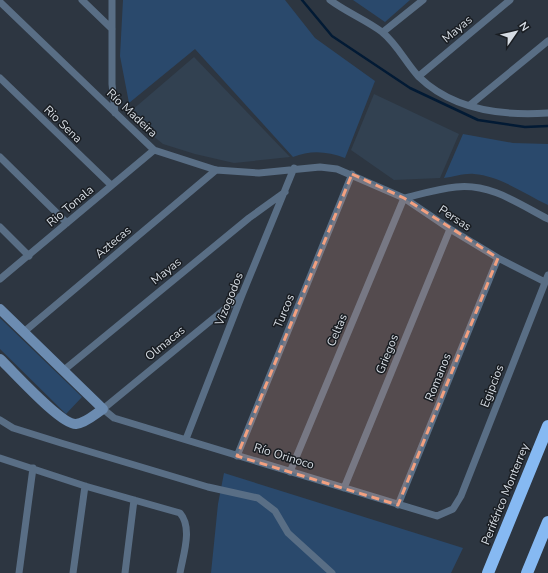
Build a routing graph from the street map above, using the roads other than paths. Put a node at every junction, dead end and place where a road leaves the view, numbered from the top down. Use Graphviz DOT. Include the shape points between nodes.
graph roads {
  1 [pos="82,0"];
  2 [pos="112,0"];
  3 [pos="330,0"];
  4 [pos="423,0"];
  5 [pos="510,0"];
  6 [pos="0,2"];
  7 [pos="112,29"];
  8 [pos="383,32"];
  9 [pos="548,41"];
  10 [pos="419,76"];
  11 [pos="0,78"];
  12 [pos="470,105"];
  13 [pos="115,113"];
  14 [pos="548,113"];
  15 [pos="154,150"];
  16 [pos="0,157"];
  17 [pos="294,168"];
  18 [pos="216,170"];
  19 [pos="352,174"];
  20 [pos="111,185"];
  21 [pos="285,192"];
  22 [pos="404,198"];
  23 [pos="548,219"];
  24 [pos="67,222"];
  25 [pos="0,227"];
  26 [pos="450,229"];
  27 [pos="29,256"];
  28 [pos="498,258"];
  29 [pos="548,275"];
  30 [pos="0,279"];
  31 [pos="544,282"];
  32 [pos="242,294"];
  33 [pos="0,309"];
  34 [pos="24,331"];
  35 [pos="0,359"];
  36 [pos="64,370"];
  37 [pos="103,409"];
  38 [pos="0,420"];
  39 [pos="548,426"];
  40 [pos="186,439"];
  41 [pos="237,456"];
  42 [pos="0,458"];
  43 [pos="33,468"];
  44 [pos="290,472"];
  45 [pos="85,486"];
  46 [pos="344,488"];
  47 [pos="134,500"];
  48 [pos="457,504"];
  49 [pos="398,505"];
  50 [pos="548,522"];
  51 [pos="19,573"];
  52 [pos="73,573"];
  53 [pos="125,573"];
  54 [pos="180,573"];
  55 [pos="332,573"];
  56 [pos="488,573"];
  57 [pos="527,573"];
  1 -- 7 [label="street"];
  2 -- 7 [label="street"];
  3 -- 8 [label="street"];
  4 -- 8 [label="street"];
  5 -- 10 [label="street, Mayas"];
  6 -- 13 [label="street, Río Madeira"];
  7 -- 13 [label="street"];
  8 -- 10 [label="street"];
  9 -- 12 [label="street"];
  10 -- 12 [label="street" via="438,90"];
  11 -- 20 [label="street, Rio Sena"];
  12 -- 14 [label="street" via="505,114"];
  13 -- 15 [label="street, Río Madeira"];
  15 -- 18 [label="street, Río Madeira"];
  15 -- 20 [label="street, Rio Tonala"];
  16 -- 24 [label="street"];
  17 -- 18 [label="street, Río Madeira" via="259,173"];
  17 -- 19 [label="street, Río Madeira" via="320,167"];
  17 -- 21 [label="street, Vizogodos"];
  18 -- 34 [label="street, Aztecas"];
  19 -- 22 [label="street, Persas"];
  19 -- 41 [label="street, Turcos"];
  20 -- 24 [label="street, Rio Tonala"];
  21 -- 32 [label="street, Vizogodos"];
  21 -- 36 [label="street, Mayas" via="254,214"];
  22 -- 23 [label="street" via="456,187 474,187 500,194"];
  22 -- 26 [label="street, Persas"];
  22 -- 44 [label="street, Celtas"];
  24 -- 27 [label="street, Rio Tonala"];
  25 -- 27 [label="street"];
  26 -- 28 [label="street, Persas"];
  26 -- 46 [label="street, Griegos"];
  27 -- 30 [label="street, Rio Tonala"];
  28 -- 31 [label="street, Persas"];
  28 -- 49 [label="street, Romanos"];
  29 -- 31 [label="street, Egipcios"];
  31 -- 48 [label="street, Egipcios"];
  32 -- 37 [label="street, Olmacas"];
  32 -- 40 [label="street, Vizogodos"];
  33 -- 34 [label="street, Río Orinoco"];
  34 -- 36 [label="street, Río Orinoco"];
  35 -- 37 [label="street" via="69,423 83,422"];
  36 -- 37 [label="street, Río Orinoco"];
  37 -- 40 [label="street, Río Orinoco" via="114,418"];
  38 -- 55 [label="street" via="13,428 61,443 208,487 258,498 275,511 288,533"];
  39 -- 56 [label="highway, Periférico Monterrey"];
  40 -- 41 [label="street, Río Orinoco"];
  41 -- 44 [label="street, Río Orinoco"];
  42 -- 43 [label="street"];
  43 -- 45 [label="street"];
  43 -- 51 [label="street"];
  44 -- 46 [label="street, Río Orinoco"];
  45 -- 47 [label="street"];
  45 -- 52 [label="street"];
  46 -- 49 [label="street, Río Orinoco"];
  47 -- 53 [label="street"];
  47 -- 54 [label="street" via="175,511 184,518 186,531"];
  48 -- 49 [label="street, Río Orinoco" via="449,512 437,516"];
  50 -- 57 [label="highway"];
}
